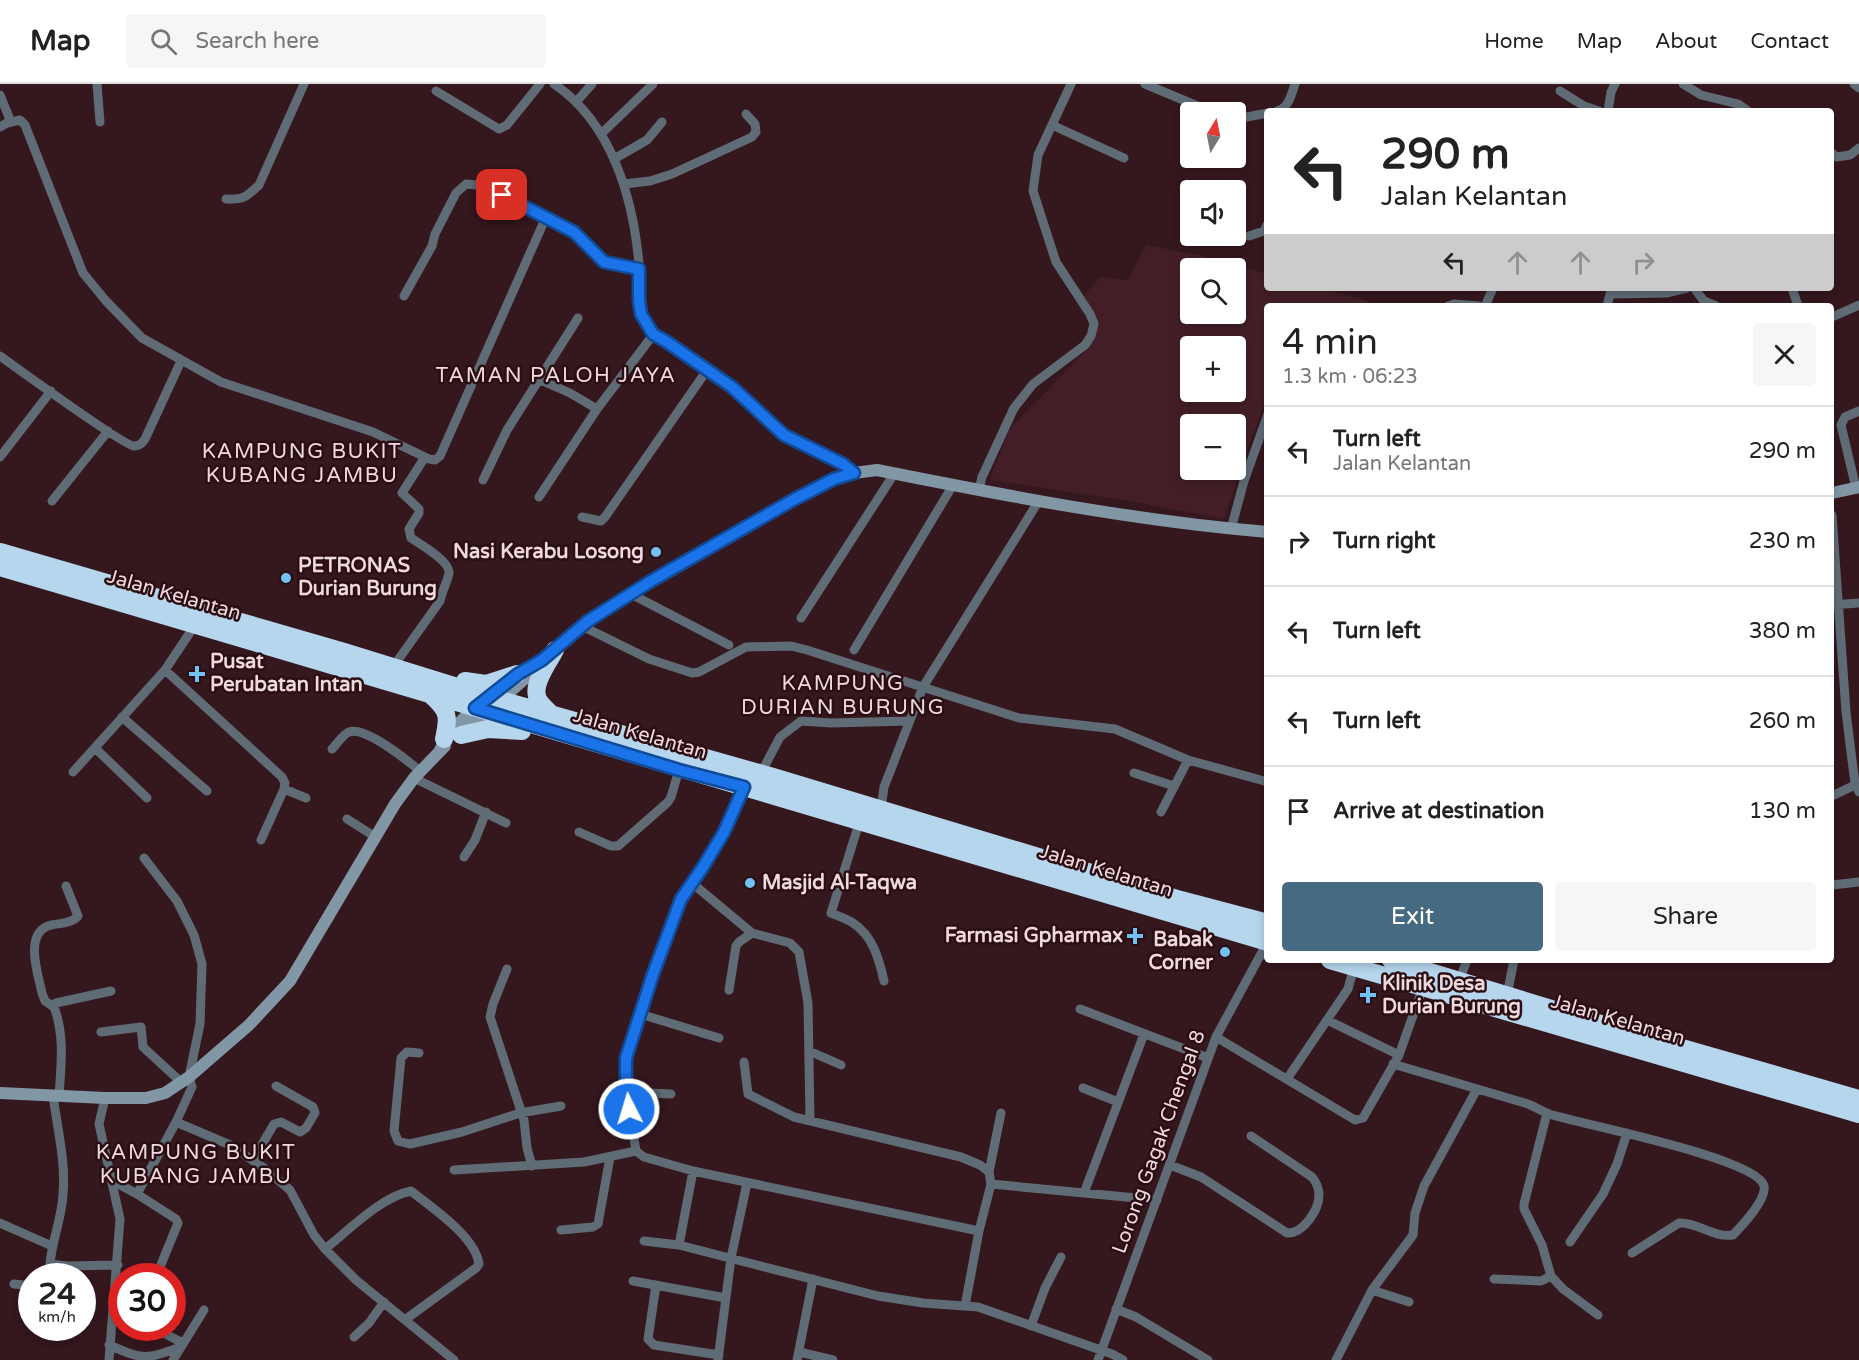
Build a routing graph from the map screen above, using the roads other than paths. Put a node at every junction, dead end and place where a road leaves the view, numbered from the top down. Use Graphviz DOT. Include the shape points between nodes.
graph roads {
  1 [pos="97,84"];
  2 [pos="304,84"];
  3 [pos="540,84"];
  4 [pos="554,84"];
  5 [pos="592,84"];
  6 [pos="653,84"];
  7 [pos="1071,84"];
  8 [pos="1295,84"];
  9 [pos="1615,84"];
  10 [pos="1683,84"];
  11 [pos="1854,84"];
  12 [pos="1151,85"];
  13 [pos="1859,88"];
  14 [pos="436,91"];
  15 [pos="1560,91"];
  16 [pos="0,95"];
  17 [pos="576,102"];
  18 [pos="1189,102"];
  19 [pos="1738,107"];
  20 [pos="1284,108"];
  21 [pos="1590,108"];
  22 [pos="1608,108"];
  23 [pos="746,114"];
  24 [pos="1264,114"];
  25 [pos="1246,116"];
  26 [pos="11,122"];
  27 [pos="100,122"];
  28 [pos="662,122"];
  29 [pos="1052,125"];
  30 [pos="0,127"];
  31 [pos="601,134"];
  32 [pos="1859,148"];
  33 [pos="1834,155"];
  34 [pos="1124,158"];
  35 [pos="614,159"];
  36 [pos="624,184"];
  37 [pos="226,199"];
  38 [pos="546,217"];
  39 [pos="1264,231"];
  40 [pos="1249,236"];
  41 [pos="639,269"];
  42 [pos="1611,291"];
  43 [pos="1674,291"];
  44 [pos="1696,291"];
  45 [pos="404,296"];
  46 [pos="1711,303"];
  47 [pos="1859,305"];
  48 [pos="1834,316"];
  49 [pos="578,318"];
  50 [pos="653,334"];
  51 [pos="0,356"];
  52 [pos="181,361"];
  53 [pos="707,370"];
  54 [pos="538,379"];
  55 [pos="51,391"];
  56 [pos="597,409"];
  57 [pos="1859,411"];
  58 [pos="1264,425"];
  59 [pos="108,431"];
  60 [pos="0,457"];
  61 [pos="425,457"];
  62 [pos="854,473"];
  63 [pos="894,474"];
  64 [pos="483,480"];
  65 [pos="953,485"];
  66 [pos="1857,488"];
  67 [pos="979,490"];
  68 [pos="1834,493"];
  69 [pos="539,497"];
  70 [pos="52,501"];
  71 [pos="1038,502"];
  72 [pos="582,517"];
  73 [pos="1231,529"];
  74 [pos="1264,532"];
  75 [pos="0,552"];
  76 [pos="4,567"];
  77 [pos="1834,575"];
  78 [pos="631,594"];
  79 [pos="1859,603"];
  80 [pos="1835,605"];
  81 [pos="801,618"];
  82 [pos="195,625"];
  83 [pos="582,626"];
  84 [pos="729,645"];
  85 [pos="854,650"];
  86 [pos="548,655"];
  87 [pos="393,667"];
  88 [pos="165,670"];
  89 [pos="416,674"];
  90 [pos="518,674"];
  91 [pos="923,687"];
  92 [pos="431,695"];
  93 [pos="489,704"];
  94 [pos="549,712"];
  95 [pos="122,717"];
  96 [pos="909,721"];
  97 [pos="448,741"];
  98 [pos="586,742"];
  99 [pos="95,748"];
  100 [pos="332,749"];
  101 [pos="1188,760"];
  102 [pos="679,770"];
  103 [pos="73,772"];
  104 [pos="1134,773"];
  105 [pos="417,774"];
  106 [pos="767,775"];
  107 [pos="1264,781"];
  108 [pos="1174,786"];
  109 [pos="1858,786"];
  110 [pos="744,787"];
  111 [pos="284,789"];
  112 [pos="207,791"];
  113 [pos="1834,795"];
  114 [pos="147,798"];
  115 [pos="306,798"];
  116 [pos="795,801"];
  117 [pos="881,809"];
  118 [pos="486,812"];
  119 [pos="1161,812"];
  120 [pos="347,819"];
  121 [pos="860,820"];
  122 [pos="506,823"];
  123 [pos="579,832"];
  124 [pos="374,836"];
  125 [pos="261,840"];
  126 [pos="464,857"];
  127 [pos="144,858"];
  128 [pos="1859,882"];
  129 [pos="692,883"];
  130 [pos="1834,885"];
  131 [pos="66,886"];
  132 [pos="1264,922"];
  133 [pos="752,933"];
  134 [pos="1264,941"];
  135 [pos="1264,948"];
  136 [pos="1340,963"];
  137 [pos="1401,963"];
  138 [pos="1466,963"];
  139 [pos="1513,963"];
  140 [pos="1354,967"];
  141 [pos="507,969"];
  142 [pos="884,981"];
  143 [pos="1459,981"];
  144 [pos="1423,987"];
  145 [pos="729,990"];
  146 [pos="111,992"];
  147 [pos="1507,995"];
  148 [pos="54,1007"];
  149 [pos="1080,1009"];
  150 [pos="640,1014"];
  151 [pos="1327,1020"];
  152 [pos="100,1032"];
  153 [pos="1144,1034"];
  154 [pos="1216,1037"];
  155 [pos="719,1038"];
  156 [pos="809,1051"];
  157 [pos="419,1053"];
  158 [pos="1208,1058"];
  159 [pos="1396,1059"];
  160 [pos="744,1062"];
  161 [pos="842,1065"];
  162 [pos="185,1079"];
  163 [pos="1287,1079"];
  164 [pos="276,1086"];
  165 [pos="1083,1088"];
  166 [pos="1477,1089"];
  167 [pos="626,1092"];
  168 [pos="0,1093"];
  169 [pos="670,1094"];
  170 [pos="56,1096"];
  171 [pos="105,1098"];
  172 [pos="1859,1099"];
  173 [pos="1118,1102"];
  174 [pos="561,1106"];
  175 [pos="520,1113"];
  176 [pos="1001,1113"];
  177 [pos="1547,1113"];
  178 [pos="1859,1114"];
  179 [pos="810,1121"];
  180 [pos="176,1122"];
  181 [pos="1627,1133"];
  182 [pos="1251,1136"];
  183 [pos="636,1151"];
  184 [pos="610,1157"];
  185 [pos="253,1160"];
  186 [pos="1170,1165"];
  187 [pos="532,1166"];
  188 [pos="454,1170"];
  189 [pos="693,1171"];
  190 [pos="989,1172"];
  191 [pos="113,1181"];
  192 [pos="747,1184"];
  193 [pos="991,1184"];
  194 [pos="1084,1193"];
  195 [pos="137,1194"];
  196 [pos="1157,1200"];
  197 [pos="0,1223"];
  198 [pos="561,1230"];
  199 [pos="979,1231"];
  200 [pos="644,1241"];
  201 [pos="1570,1242"];
  202 [pos="679,1245"];
  203 [pos="52,1246"];
  204 [pos="325,1249"];
  205 [pos="1632,1253"];
  206 [pos="1061,1257"];
  207 [pos="731,1258"];
  208 [pos="50,1263"];
  209 [pos="118,1263"];
  210 [pos="162,1263"];
  211 [pos="1551,1276"];
  212 [pos="1494,1278"];
  213 [pos="813,1279"];
  214 [pos="633,1281"];
  215 [pos="14,1284"];
  216 [pos="18,1284"];
  217 [pos="656,1285"];
  218 [pos="1372,1290"];
  219 [pos="726,1298"];
  220 [pos="384,1302"];
  221 [pos="1409,1302"];
  222 [pos="965,1306"];
  223 [pos="1116,1309"];
  224 [pos="204,1310"];
  225 [pos="1598,1315"];
  226 [pos="406,1319"];
  227 [pos="1031,1326"];
  228 [pos="354,1338"];
  229 [pos="109,1341"];
  230 [pos="175,1341"];
  231 [pos="109,1344"];
  232 [pos="182,1345"];
  233 [pos="1099,1355"];
  234 [pos="798,1356"];
  235 [pos="719,1358"];
  236 [pos="109,1360"];
  237 [pos="172,1360"];
  238 [pos="454,1360"];
  239 [pos="833,1360"];
  240 [pos="1123,1360"];
  241 [pos="1208,1360"];
  242 [pos="1336,1360"];
  1 -- 27 [label="street"];
  2 -- 37 [label="street" via="259,184 246,197"];
  3 -- 14 [label="street" via="507,125 498,129"];
  4 -- 17 [label="street"];
  5 -- 17 [label="street"];
  6 -- 31 [label="street"];
  7 -- 29 [label="street"];
  8 -- 20 [label="street"];
  9 -- 22 [label="street"];
  10 -- 19 [label="street" via="1701,95"];
  11 -- 13 [label="street"];
  12 -- 18 [label="street"];
  15 -- 21 [label="street"];
  16 -- 26 [label="street"];
  17 -- 31 [label="street"];
  23 -- 36 [label="street" via="755,124 752,137 672,174"];
  24 -- 25 [label="street"];
  26 -- 30 [label="street"];
  26 -- 52 [label="street" via="20,120 26,125 86,278 142,338"];
  28 -- 35 [label="street" via="647,140"];
  29 -- 34 [label="street"];
  29 -- 67 [label="street" via="1038,155 1034,198 1056,262 1094,324 1085,345 1020,399"];
  31 -- 35 [label="street"];
  32 -- 33 [label="street" via="1850,155"];
  35 -- 36 [label="street"];
  36 -- 41 [label="street"];
  38 -- 41 [label="street" via="574,232 604,262"];
  38 -- 45 [label="street" via="477,185 461,187"];
  38 -- 61 [label="street" via="440,456 435,460"];
  39 -- 40 [label="street"];
  41 -- 50 [label="street" via="641,314"];
  42 -- 43 [label="street"];
  44 -- 46 [label="street"];
  47 -- 48 [label="street"];
  49 -- 54 [label="street"];
  50 -- 53 [label="street"];
  50 -- 56 [label="street"];
  51 -- 55 [label="street"];
  52 -- 59 [label="street" via="141,445 127,444"];
  52 -- 61 [label="street" via="221,382 373,432"];
  53 -- 62 [label="street" via="732,387 784,435"];
  53 -- 72 [label="street" via="605,517 595,521"];
  54 -- 56 [label="street"];
  54 -- 64 [label="street"];
  55 -- 59 [label="street"];
  55 -- 60 [label="street"];
  56 -- 69 [label="street"];
  57 -- 66 [label="street" via="1845,417 1841,425"];
  58 -- 73 [label="street"];
  59 -- 70 [label="street"];
  61 -- 87 [label="street" via="402,493 419,509 409,529 411,538 442,560 449,574 440,601"];
  62 -- 63 [label="street" via="877,470"];
  62 -- 78 [label="street" via="793,500"];
  63 -- 65 [label="street"];
  63 -- 81 [label="street"];
  65 -- 67 [label="street"];
  65 -- 85 [label="street"];
  66 -- 68 [label="street"];
  67 -- 71 [label="street"];
  71 -- 73 [label="street"];
  71 -- 91 [label="street"];
  73 -- 74 [label="street"];
  75 -- 87 [label="highway, Jalan Kelantan"];
  76 -- 82 [label="highway, Jalan Kelantan"];
  77 -- 80 [label="street"];
  78 -- 83 [label="street"];
  78 -- 84 [label="street"];
  79 -- 80 [label="street"];
  80 -- 109 [label="street"];
  82 -- 88 [label="street"];
  82 -- 92 [label="highway, Jalan Kelantan"];
  83 -- 86 [label="street"];
  83 -- 91 [label="street" via="649,659 692,673 746,647 791,646"];
  86 -- 90 [label="street"];
  86 -- 93 [label="street" via="535,671"];
  86 -- 94 [label="highway" via="537,690 538,700"];
  87 -- 89 [label="highway, Jalan Kelantan"];
  88 -- 95 [label="street"];
  88 -- 111 [label="street" via="282,777"];
  89 -- 90 [label="highway" via="486,684"];
  89 -- 93 [label="highway, Jalan Kelantan"];
  90 -- 93 [label="street"];
  91 -- 96 [label="street"];
  91 -- 101 [label="street" via="1019,718 1115,729"];
  92 -- 93 [label="highway, Jalan Kelantan"];
  92 -- 97 [label="highway" via="444,707"];
  93 -- 94 [label="highway, Jalan Kelantan"];
  93 -- 97 [label="street"];
  93 -- 98 [label="highway, Jalan Kelantan"];
  94 -- 106 [label="highway, Jalan Kelantan"];
  95 -- 99 [label="street"];
  95 -- 112 [label="street"];
  96 -- 106 [label="street" via="801,721 780,737"];
  96 -- 117 [label="street" via="884,787"];
  97 -- 98 [label="highway" via="477,730 500,728"];
  97 -- 105 [label="street"];
  98 -- 102 [label="highway, Jalan Kelantan"];
  99 -- 103 [label="street"];
  99 -- 114 [label="street"];
  100 -- 105 [label="street" via="346,734 356,732 381,741"];
  101 -- 107 [label="street"];
  101 -- 108 [label="street"];
  102 -- 110 [label="highway, Jalan Kelantan"];
  102 -- 123 [label="street" via="672,797 618,846"];
  104 -- 108 [label="street"];
  105 -- 118 [label="street"];
  105 -- 124 [label="street"];
  106 -- 116 [label="highway" via="794,793"];
  106 -- 117 [label="highway, Jalan Kelantan"];
  108 -- 119 [label="street"];
  109 -- 113 [label="street"];
  110 -- 116 [label="highway, Jalan Kelantan"];
  110 -- 129 [label="street" via="724,832"];
  111 -- 115 [label="street"];
  111 -- 125 [label="street"];
  116 -- 121 [label="highway, Jalan Kelantan"];
  117 -- 132 [label="highway, Jalan Kelantan"];
  118 -- 122 [label="street"];
  118 -- 126 [label="street"];
  120 -- 124 [label="street"];
  121 -- 134 [label="highway, Jalan Kelantan"];
  121 -- 142 [label="street" via="831,913 854,923 871,941"];
  124 -- 162 [label="street" via="290,981 249,1024"];
  127 -- 162 [label="street" via="177,901 194,935 202,964 200,1024"];
  128 -- 130 [label="street"];
  129 -- 133 [label="street"];
  129 -- 150 [label="street" via="681,899"];
  131 -- 148 [label="street" via="78,916 73,921 47,926 33,944 42,993"];
  133 -- 145 [label="street" via="736,946"];
  133 -- 156 [label="street" via="790,943 799,952 808,1003"];
  135 -- 154 [label="street, Lorong Gagak Chengal 8"];
  136 -- 140 [label="highway, Jalan Kelantan"];
  137 -- 143 [label="highway, Jalan Kelantan"];
  138 -- 143 [label="street"];
  139 -- 147 [label="street"];
  140 -- 144 [label="highway, Jalan Kelantan"];
  140 -- 151 [label="street" via="1348,990"];
  141 -- 175 [label="street" via="490,1017"];
  143 -- 147 [label="highway, Jalan Kelantan"];
  144 -- 159 [label="street"];
  144 -- 178 [label="highway, Jalan Kelantan"];
  146 -- 148 [label="street" via="56,1003"];
  147 -- 172 [label="highway, Jalan Kelantan"];
  148 -- 170 [label="street" via="61,1044"];
  149 -- 153 [label="street"];
  150 -- 155 [label="street"];
  150 -- 167 [label="street" via="626,1058"];
  151 -- 159 [label="street"];
  151 -- 163 [label="street"];
  152 -- 162 [label="street" via="141,1027 147,1052"];
  153 -- 158 [label="street"];
  153 -- 173 [label="street"];
  154 -- 158 [label="street, Lorong Gagak Chengal 8"];
  154 -- 163 [label="street"];
  156 -- 161 [label="street"];
  156 -- 179 [label="street"];
  157 -- 175 [label="street" via="407,1052 401,1058 394,1131 398,1141 410,1144"];
  158 -- 186 [label="street, Lorong Gagak Chengal 8"];
  159 -- 163 [label="street" via="1363,1118 1358,1120"];
  159 -- 166 [label="street"];
  160 -- 179 [label="street" via="751,1097"];
  162 -- 171 [label="street" via="165,1093 147,1098"];
  162 -- 180 [label="street" via="192,1087"];
  164 -- 185 [label="street" via="313,1107 315,1113 300,1132 281,1122 274,1124"];
  165 -- 173 [label="street"];
  166 -- 177 [label="street"];
  166 -- 218 [label="street" via="1424,1186 1413,1235"];
  167 -- 169 [label="street"];
  167 -- 183 [label="street"];
  168 -- 170 [label="street"];
  170 -- 171 [label="street"];
  170 -- 203 [label="street" via="64,1180"];
  171 -- 191 [label="street" via="99,1124"];
  173 -- 194 [label="street"];
  174 -- 175 [label="street"];
  175 -- 187 [label="street"];
  176 -- 190 [label="street"];
  177 -- 181 [label="street"];
  177 -- 211 [label="street" via="1524,1209 1542,1245"];
  179 -- 190 [label="street" via="961,1157"];
  180 -- 185 [label="street" via="225,1142"];
  180 -- 195 [label="street"];
  181 -- 201 [label="street" via="1603,1194"];
  181 -- 205 [label="street" via="1734,1165 1758,1178 1765,1189 1762,1199 1732,1235 1717,1235 1678,1223"];
  182 -- 186 [label="street" via="1317,1184 1316,1208 1294,1233 1287,1233 1201,1177"];
  183 -- 184 [label="street"];
  183 -- 189 [label="street" via="644,1157"];
  184 -- 187 [label="street"];
  184 -- 198 [label="street" via="598,1224"];
  185 -- 204 [label="street" via="290,1190"];
  186 -- 196 [label="street, Lorong Gagak Chengal 8"];
  187 -- 188 [label="street"];
  189 -- 192 [label="street"];
  189 -- 202 [label="street"];
  190 -- 193 [label="street"];
  191 -- 195 [label="street"];
  191 -- 209 [label="street" via="120,1219"];
  192 -- 199 [label="street"];
  192 -- 207 [label="street"];
  193 -- 194 [label="street"];
  193 -- 199 [label="street"];
  194 -- 196 [label="street"];
  195 -- 210 [label="street" via="178,1223"];
  196 -- 223 [label="street, Lorong Gagak Chengal 8"];
  197 -- 203 [label="street"];
  199 -- 222 [label="street"];
  200 -- 202 [label="street"];
  202 -- 207 [label="street"];
  203 -- 208 [label="street"];
  204 -- 220 [label="street"];
  204 -- 226 [label="street" via="383,1203 405,1192 411,1191 451,1224 472,1248 479,1264"];
  206 -- 227 [label="street"];
  207 -- 213 [label="street"];
  207 -- 219 [label="street"];
  211 -- 212 [label="street" via="1541,1281"];
  211 -- 225 [label="street"];
  213 -- 222 [label="street" via="878,1296"];
  213 -- 234 [label="street"];
  214 -- 217 [label="street"];
  215 -- 216 [label="street"];
  217 -- 219 [label="street"];
  217 -- 235 [label="street" via="650,1342"];
  218 -- 221 [label="street"];
  218 -- 242 [label="street"];
  219 -- 235 [label="street"];
  220 -- 226 [label="street"];
  220 -- 228 [label="street"];
  222 -- 227 [label="street"];
  223 -- 233 [label="street, Lorong Gagak Chengal 8"];
  223 -- 241 [label="street"];
  224 -- 232 [label="street"];
  226 -- 238 [label="street"];
  227 -- 233 [label="street"];
  229 -- 231 [label="street"];
  230 -- 232 [label="street"];
  231 -- 232 [label="street" via="135,1360 151,1360"];
  231 -- 236 [label="street"];
  232 -- 237 [label="street"];
  233 -- 240 [label="street"];
  234 -- 239 [label="street"];
}
